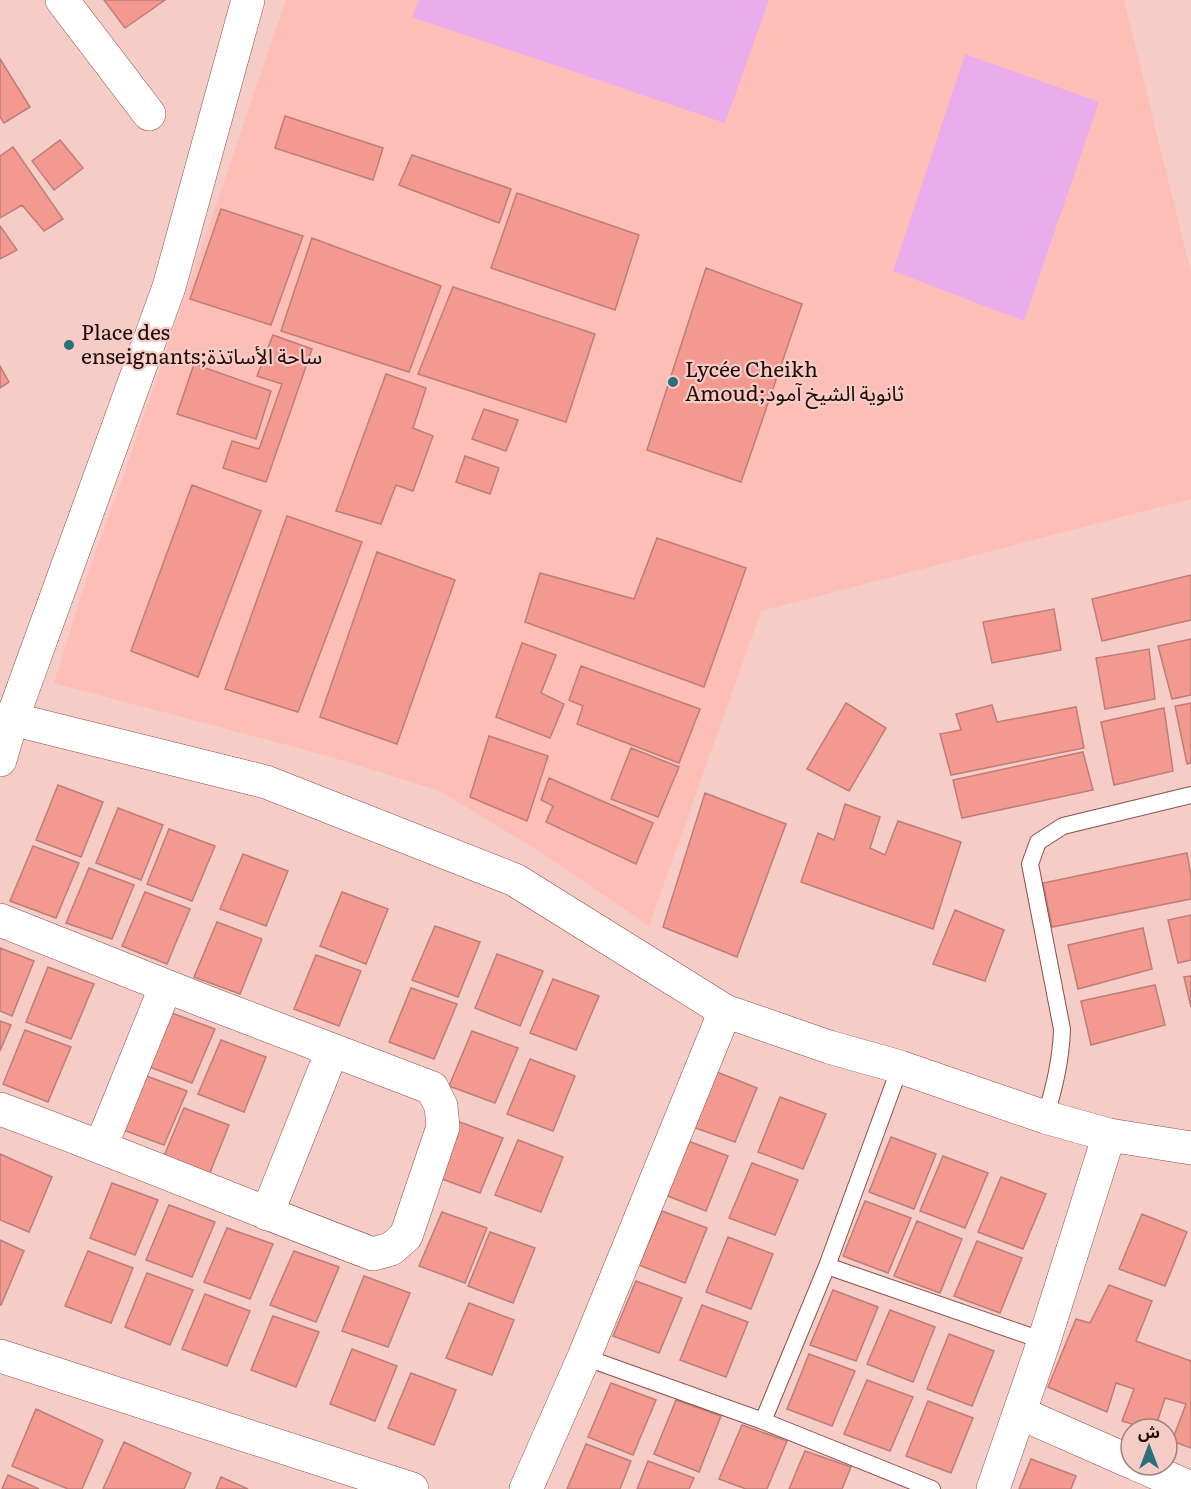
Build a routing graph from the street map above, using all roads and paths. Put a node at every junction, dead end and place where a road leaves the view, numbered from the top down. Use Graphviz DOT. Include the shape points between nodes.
graph roads {
  1 [pos="62,0"];
  2 [pos="248,0"];
  3 [pos="150,114"];
  4 [pos="6,719"];
  5 [pos="0,760"];
  6 [pos="1191,795"];
  7 [pos="0,920"];
  8 [pos="166,986"];
  9 [pos="725,1011"];
  10 [pos="332,1051"];
  11 [pos="900,1067"];
  12 [pos="0,1109"];
  13 [pos="1045,1117"];
  14 [pos="1109,1135"];
  15 [pos="101,1146"];
  16 [pos="1191,1148"];
  17 [pos="267,1214"];
  18 [pos="827,1266"];
  19 [pos="1044,1341"];
  20 [pos="0,1356"];
  21 [pos="584,1357"];
  22 [pos="1020,1413"];
  23 [pos="763,1421"];
  24 [pos="1119,1457"];
  25 [pos="1166,1477"];
  26 [pos="1191,1488"];
  27 [pos="412,1489"];
  28 [pos="526,1489"];
  29 [pos="932,1489"];
  30 [pos="993,1489"];
  1 -- 3 [label="street"];
  2 -- 4 [label="street" via="169,287"];
  4 -- 5 [label="street"];
  4 -- 9 [label="street" via="266,782 515,880"];
  6 -- 13 [label="lane" via="1063,826 1038,842 1030,864 1062,1029 1057,1078"];
  7 -- 8 [label="street"];
  8 -- 10 [label="street"];
  8 -- 15 [label="street"];
  9 -- 11 [label="street"];
  9 -- 21 [label="street"];
  10 -- 17 [label="street"];
  10 -- 17 [label="street" via="432,1088 441,1106 443,1127 406,1236 391,1249 373,1254"];
  11 -- 13 [label="street"];
  11 -- 18 [label="lane"];
  12 -- 15 [label="street"];
  13 -- 14 [label="street"];
  14 -- 16 [label="street"];
  14 -- 19 [label="street"];
  15 -- 17 [label="street"];
  18 -- 19 [label="lane"];
  18 -- 23 [label="lane"];
  19 -- 22 [label="street"];
  20 -- 27 [label="street"];
  21 -- 23 [label="lane"];
  21 -- 28 [label="street"];
  22 -- 24 [label="street"];
  22 -- 30 [label="street"];
  23 -- 29 [label="lane"];
  25 -- 26 [label="street"];
}
